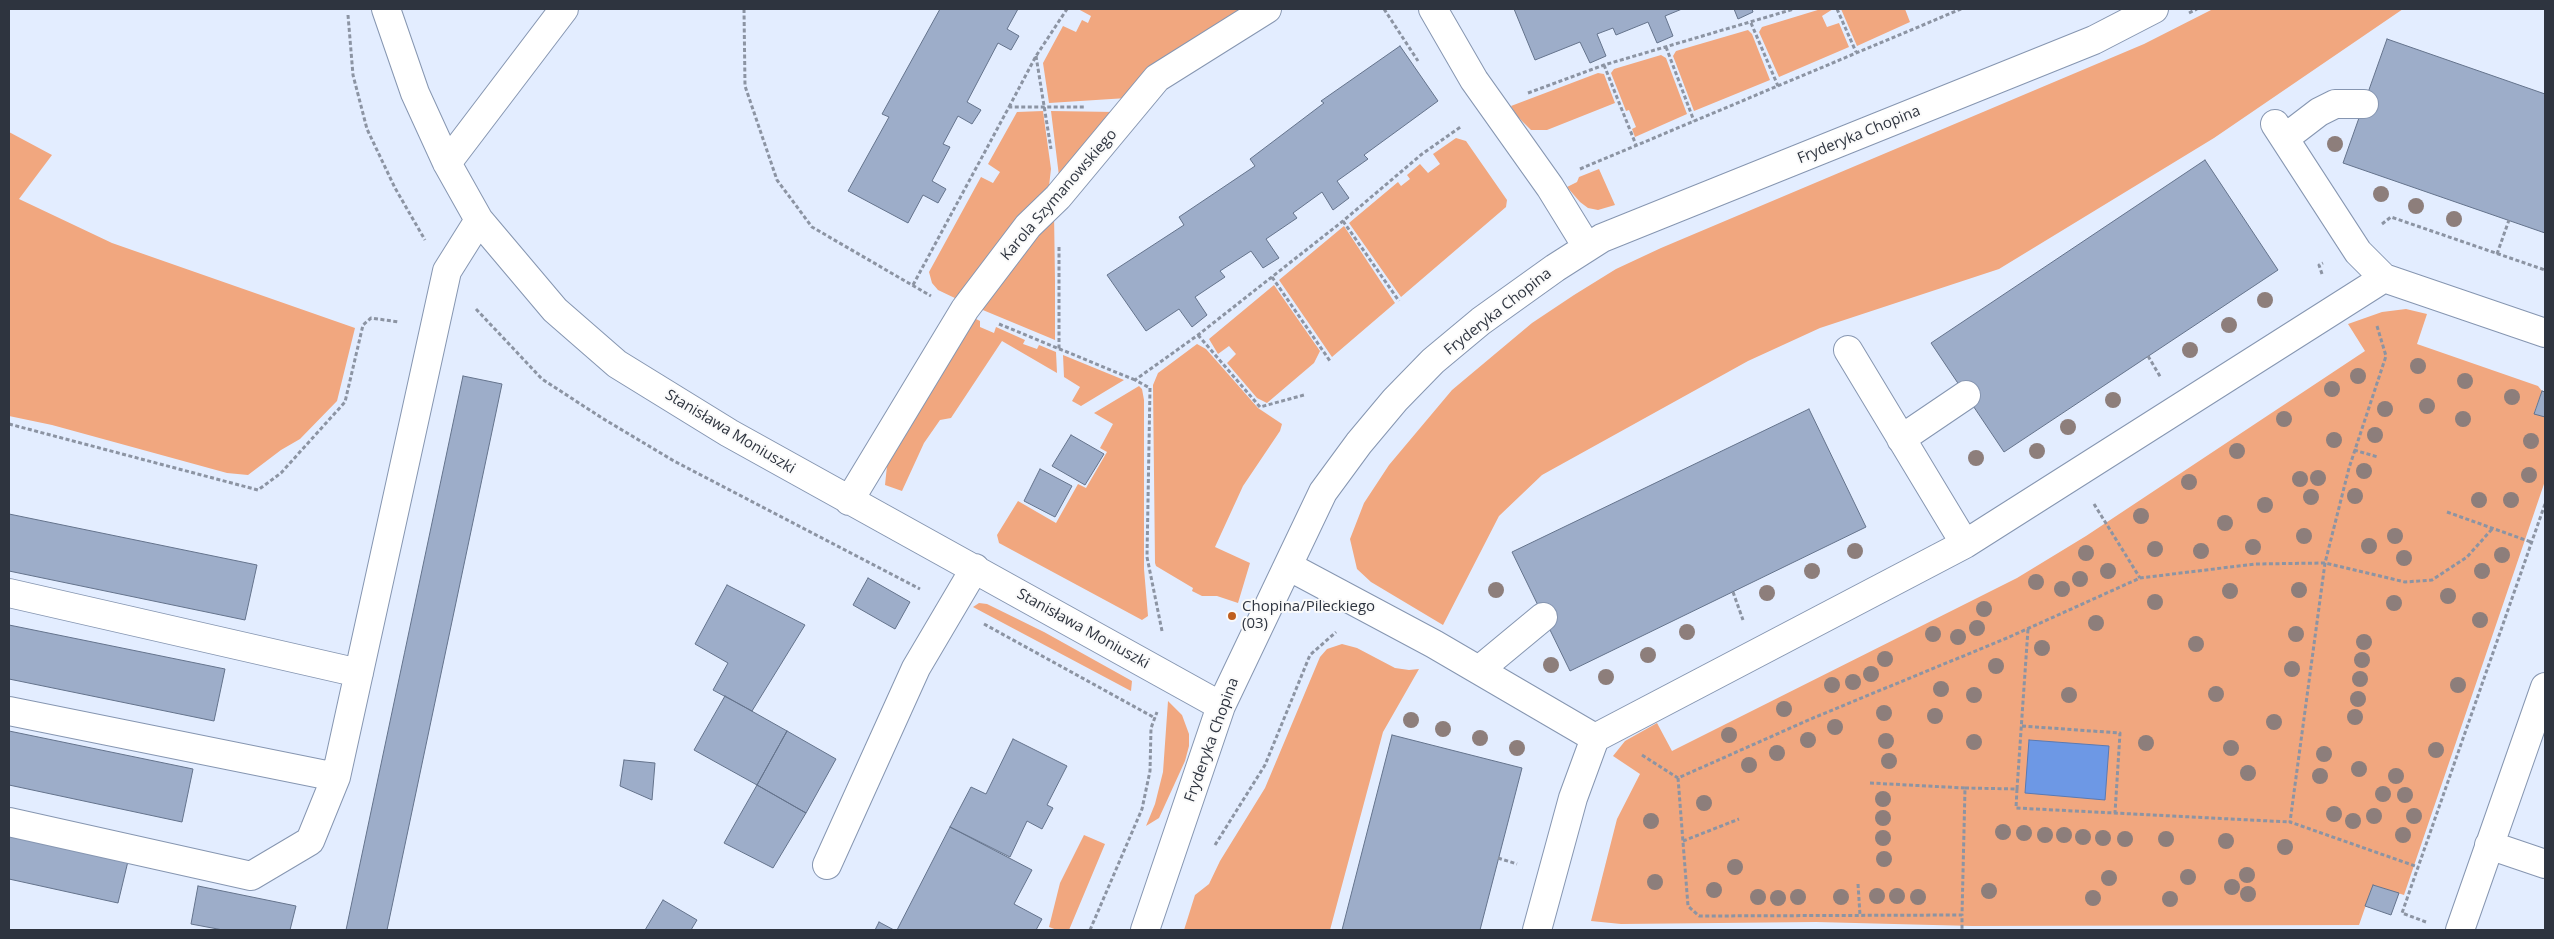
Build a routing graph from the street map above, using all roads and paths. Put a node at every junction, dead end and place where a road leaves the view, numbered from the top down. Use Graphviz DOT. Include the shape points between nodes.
graph roads {
  1 [pos="348,9"];
  2 [pos="386,9"];
  3 [pos="564,9"];
  4 [pos="744,9"];
  5 [pos="1067,9"];
  6 [pos="1266,9"];
  7 [pos="1384,9"];
  8 [pos="1433,9"];
  9 [pos="1794,9"];
  10 [pos="1837,9"];
  11 [pos="1961,9"];
  12 [pos="2154,9"];
  13 [pos="2197,9"];
  14 [pos="2180,18"];
  15 [pos="1751,22"];
  16 [pos="1666,47"];
  17 [pos="1856,52"];
  18 [pos="1420,64"];
  19 [pos="1604,66"];
  20 [pos="1778,86"];
  21 [pos="2364,104"];
  22 [pos="1009,107"];
  23 [pos="1133,107"];
  24 [pos="1494,109"];
  25 [pos="1456,119"];
  26 [pos="1694,121"];
  27 [pos="1461,127"];
  28 [pos="1467,135"];
  29 [pos="1636,145"];
  30 [pos="447,163"];
  31 [pos="1550,187"];
  32 [pos="479,220"];
  33 [pos="2509,220"];
  34 [pos="1343,221"];
  35 [pos="423,238"];
  36 [pos="1587,247"];
  37 [pos="2497,254"];
  38 [pos="1272,277"];
  39 [pos="2384,278"];
  40 [pos="912,285"];
  41 [pos="1399,301"];
  42 [pos="965,309"];
  43 [pos="2376,320"];
  44 [pos="433,331"];
  45 [pos="2545,333"];
  46 [pos="1198,335"];
  47 [pos="1848,350"];
  48 [pos="2148,356"];
  49 [pos="1330,361"];
  50 [pos="2162,379"];
  51 [pos="1135,380"];
  52 [pos="1304,395"];
  53 [pos="1966,395"];
  54 [pos="9,424"];
  55 [pos="1901,439"];
  56 [pos="2354,450"];
  57 [pos="2378,457"];
  58 [pos="2076,474"];
  59 [pos="848,501"];
  60 [pos="2545,504"];
  61 [pos="2447,512"];
  62 [pos="2493,528"];
  63 [pos="2532,542"];
  64 [pos="1965,544"];
  65 [pos="2325,563"];
  66 [pos="1288,566"];
  67 [pos="975,568"];
  68 [pos="2140,578"];
  69 [pos="1733,592"];
  70 [pos="9,593"];
  71 [pos="1543,617"];
  72 [pos="1745,625"];
  73 [pos="2028,629"];
  74 [pos="1337,631"];
  75 [pos="1479,670"];
  76 [pos="359,673"];
  77 [pos="1170,678"];
  78 [pos="2545,687"];
  79 [pos="1221,706"];
  80 [pos="9,711"];
  81 [pos="2022,726"];
  82 [pos="2538,731"];
  83 [pos="1595,738"];
  84 [pos="1637,752"];
  85 [pos="336,776"];
  86 [pos="1678,778"];
  87 [pos="1870,783"];
  88 [pos="1965,788"];
  89 [pos="2017,789"];
  90 [pos="2115,813"];
  91 [pos="1740,819"];
  92 [pos="9,822"];
  93 [pos="2290,822"];
  94 [pos="1683,841"];
  95 [pos="2490,845"];
  96 [pos="1214,846"];
  97 [pos="1498,858"];
  98 [pos="2545,864"];
  99 [pos="827,865"];
  100 [pos="1523,865"];
  101 [pos="2418,867"];
  102 [pos="1858,884"];
  103 [pos="1860,915"];
  104 [pos="1962,915"];
  105 [pos="2432,924"];
  106 [pos="1090,930"];
  107 [pos="1145,930"];
  108 [pos="1537,930"];
  109 [pos="1962,930"];
  110 [pos="2460,930"];
  1 -- 35 [label="path" via="353,75 368,129"];
  2 -- 30 [label="street, Stanisława Moniuszki" via="416,93"];
  3 -- 30 [label="street"];
  4 -- 40 [label="path" via="745,86 777,180 812,227"];
  5 -- 22 [label="path" via="1036,56"];
  6 -- 23 [label="street, Karola Szymanowskiego" via="1157,78"];
  7 -- 18 [label="path"];
  8 -- 24 [label="street"];
  9 -- 15 [label="path"];
  10 -- 17 [label="path"];
  11 -- 17 [label="path"];
  12 -- 36 [label="street, Fryderyka Chopina" via="2094,40"];
  13 -- 14 [label="path"];
  15 -- 16 [label="path"];
  15 -- 20 [label="path"];
  16 -- 19 [label="path"];
  16 -- 26 [label="path"];
  17 -- 20 [label="path"];
  19 -- 24 [label="path" via="1507,101"];
  19 -- 29 [label="path"];
  20 -- 26 [label="path"];
  21 -- 39 [label="street" via="2335,104 2280,131 2358,252"];
  22 -- 23 [label="path"];
  22 -- 40 [label="path"];
  23 -- 42 [label="street, Karola Szymanowskiego" via="1058,197 1028,226"];
  24 -- 27 [label="path"];
  24 -- 31 [label="street"];
  25 -- 27 [label="path"];
  26 -- 29 [label="path"];
  27 -- 28 [label="path"];
  27 -- 34 [label="path" via="1422,154"];
  29 -- 31 [label="path" via="1569,173"];
  30 -- 32 [label="street, Stanisława Moniuszki"];
  31 -- 36 [label="street"];
  32 -- 44 [label="street" via="447,271"];
  32 -- 59 [label="street, Stanisława Moniuszki" via="555,310 618,364"];
  33 -- 37 [label="path"];
  34 -- 38 [label="path"];
  34 -- 41 [label="path"];
  36 -- 66 [label="street, Fryderyka Chopina" via="1481,321 1433,361 1395,400 1323,492"];
  38 -- 46 [label="path"];
  38 -- 49 [label="path"];
  39 -- 45 [label="street"];
  39 -- 58 [label="street"];
  40 -- 42 [label="path" via="938,300"];
  42 -- 51 [label="path"];
  42 -- 59 [label="street, Karola Szymanowskiego"];
  43 -- 56 [label="path" via="2386,356"];
  44 -- 54 [label="path" via="371,318 363,325 344,402 281,473 258,490"];
  44 -- 76 [label="street"];
  46 -- 51 [label="path"];
  46 -- 52 [label="path" via="1260,407"];
  47 -- 55 [label="street"];
  48 -- 50 [label="path"];
  51 -- 77 [label="path" via="1150,388 1147,556"];
  53 -- 55 [label="street"];
  55 -- 64 [label="street"];
  56 -- 57 [label="path"];
  56 -- 65 [label="path"];
  58 -- 64 [label="street"];
  58 -- 68 [label="path"];
  59 -- 67 [label="street, Stanisława Moniuszki"];
  60 -- 63 [label="path"];
  61 -- 62 [label="path"];
  62 -- 63 [label="path"];
  62 -- 65 [label="path" via="2467,557 2432,580 2405,582"];
  63 -- 101 [label="path"];
  64 -- 83 [label="street"];
  65 -- 68 [label="path" via="2255,564"];
  65 -- 93 [label="path"];
  66 -- 75 [label="street"];
  66 -- 79 [label="street, Fryderyka Chopina"];
  67 -- 77 [label="street, Stanisława Moniuszki"];
  67 -- 99 [label="street" via="916,668"];
  68 -- 73 [label="path"];
  69 -- 72 [label="path"];
  70 -- 76 [label="street"];
  71 -- 75 [label="street"];
  73 -- 81 [label="path"];
  73 -- 86 [label="path"];
  74 -- 96 [label="path" via="1310,655 1265,765"];
  75 -- 83 [label="street"];
  76 -- 85 [label="street"];
  77 -- 79 [label="street, Stanisława Moniuszki"];
  77 -- 106 [label="path" via="1151,728 1150,771 1142,809"];
  78 -- 82 [label="street"];
  79 -- 107 [label="street, Fryderyka Chopina"];
  80 -- 85 [label="street"];
  81 -- 89 [label="path"];
  81 -- 90 [label="path" via="2120,733"];
  82 -- 95 [label="street"];
  83 -- 108 [label="street" via="1573,798"];
  84 -- 86 [label="path"];
  85 -- 92 [label="street" via="310,840 251,876"];
  86 -- 94 [label="path"];
  87 -- 88 [label="path"];
  88 -- 89 [label="path"];
  88 -- 104 [label="path"];
  89 -- 90 [label="path" via="2016,808"];
  90 -- 93 [label="path"];
  91 -- 94 [label="path"];
  93 -- 101 [label="path"];
  94 -- 103 [label="path" via="1688,906 1699,916"];
  95 -- 98 [label="street"];
  95 -- 110 [label="street"];
  97 -- 100 [label="path"];
  101 -- 105 [label="path" via="2402,914"];
  102 -- 103 [label="path"];
  103 -- 104 [label="path"];
  104 -- 109 [label="path"];
}
